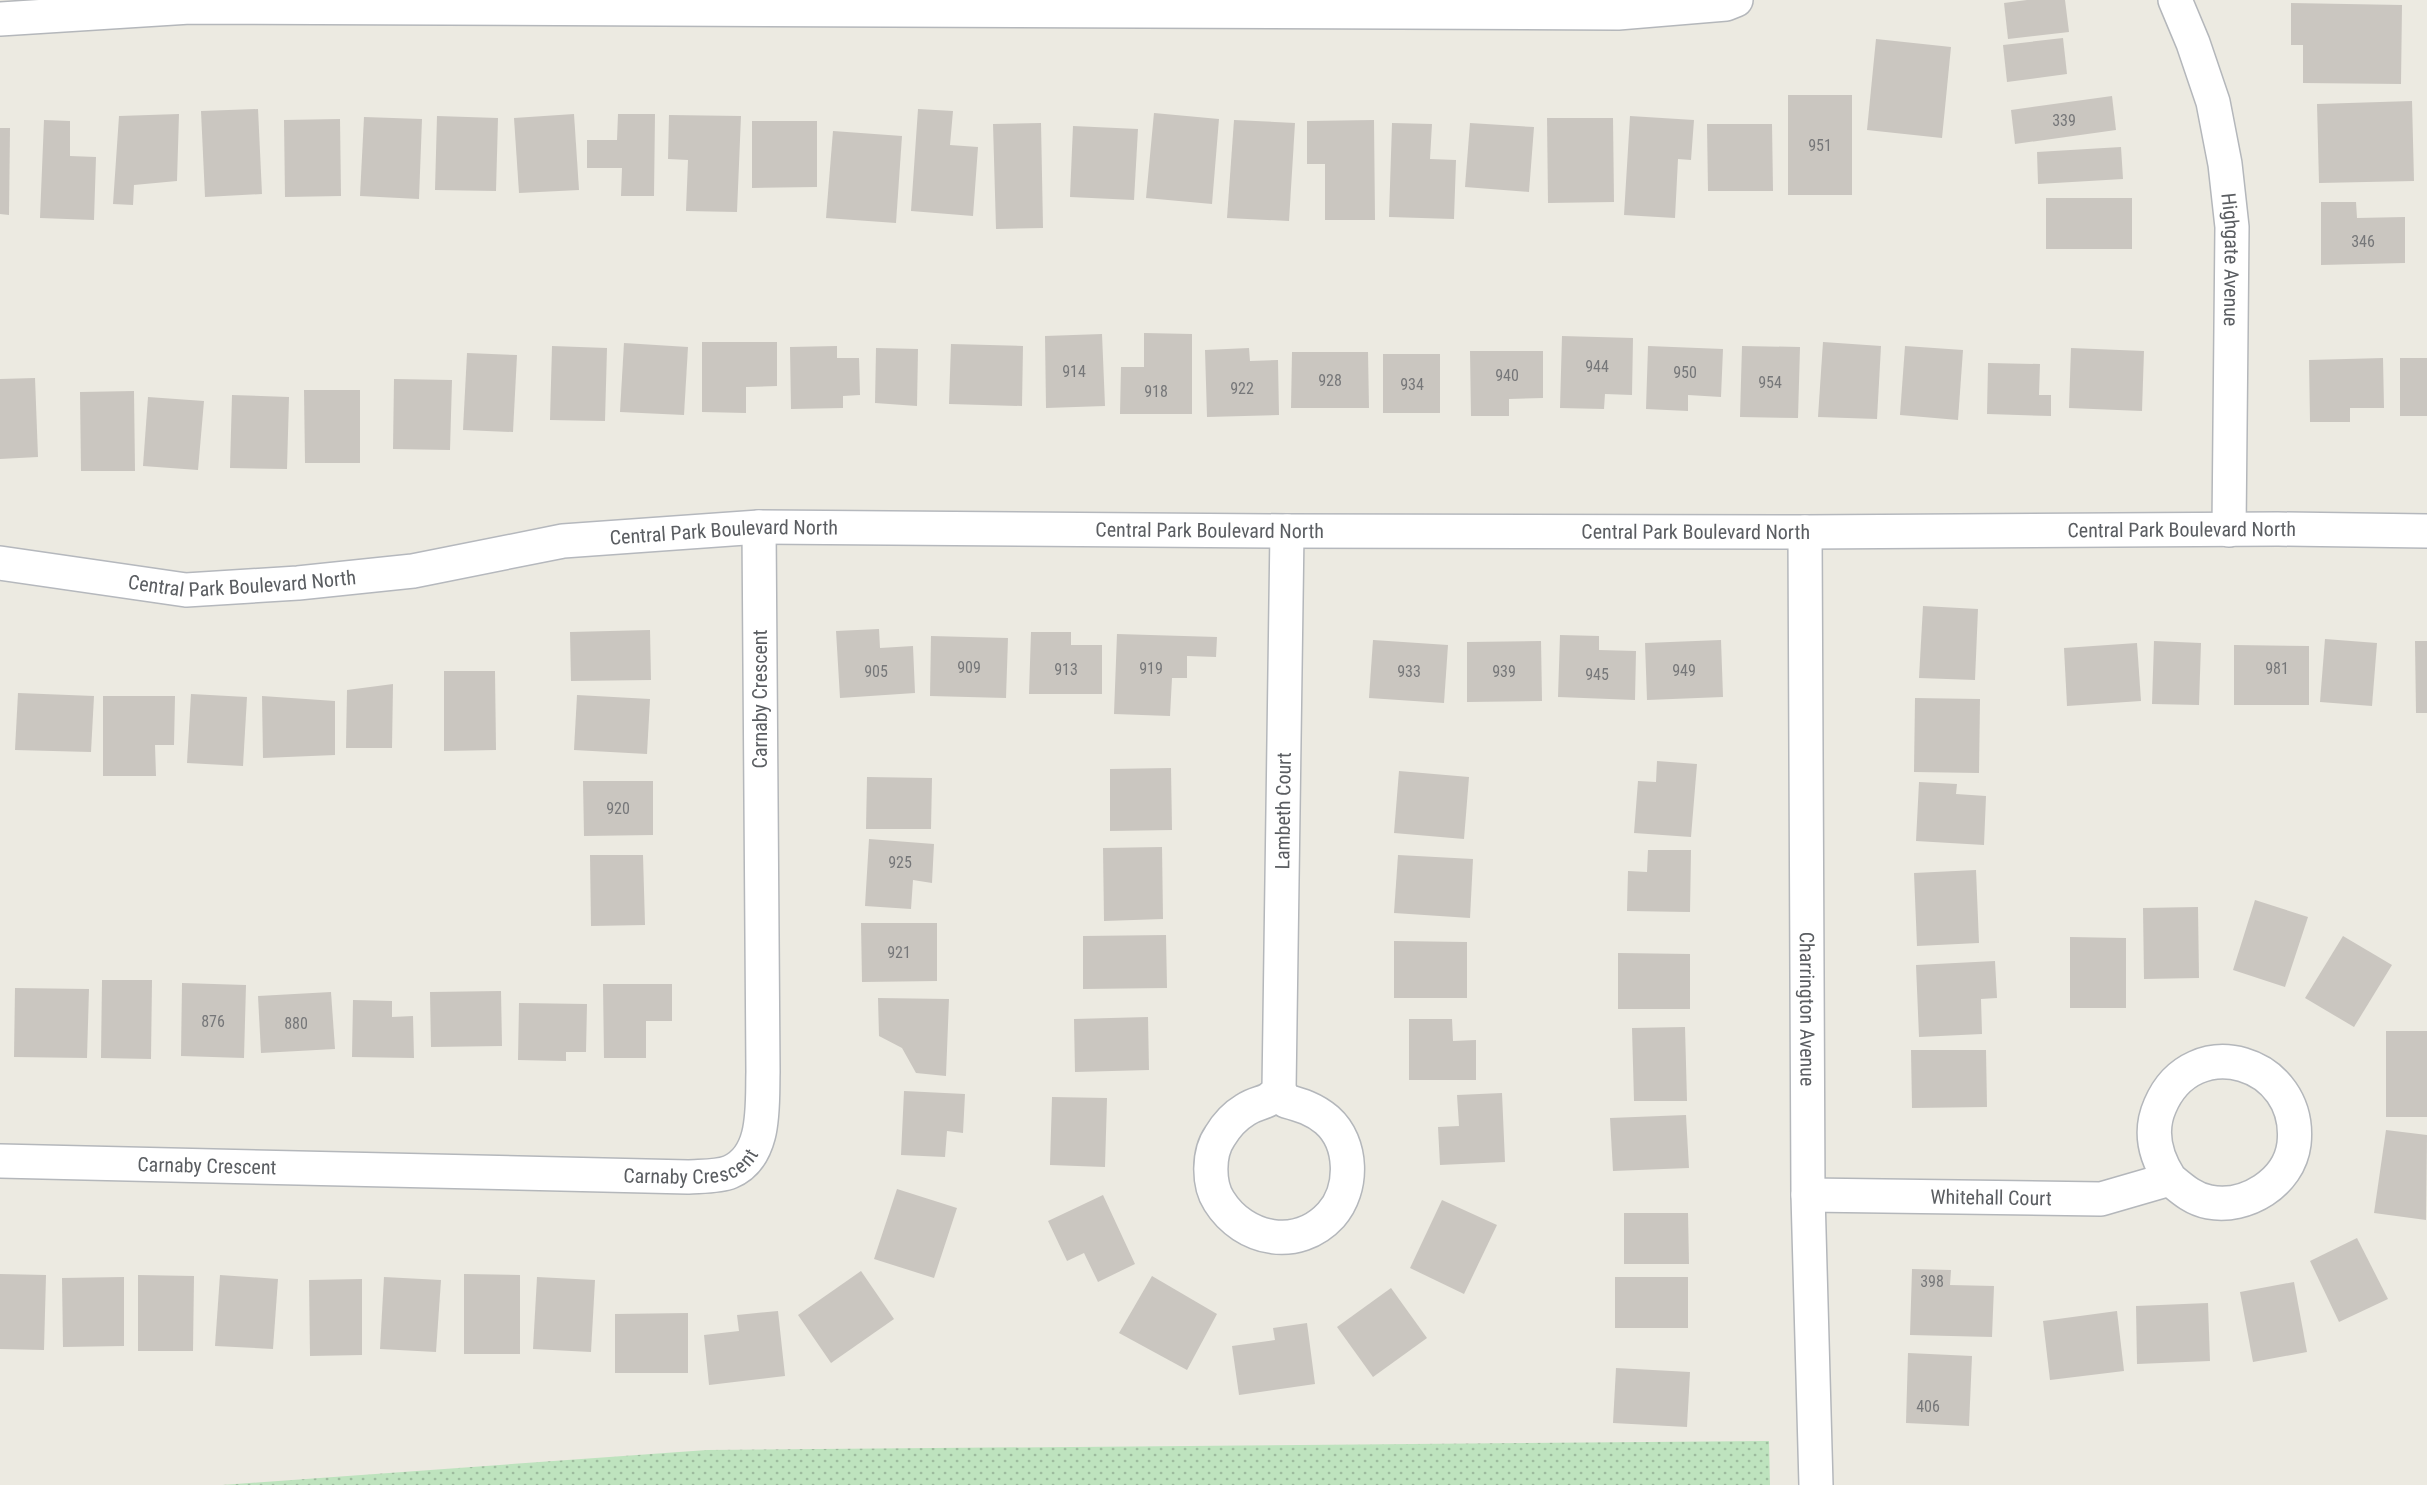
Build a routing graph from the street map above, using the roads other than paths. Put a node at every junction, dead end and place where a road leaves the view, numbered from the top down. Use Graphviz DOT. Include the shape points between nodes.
graph roads {
  1 [pos="1736,0"];
  2 [pos="2175,0"];
  3 [pos="190,4"];
  4 [pos="1616,6"];
  5 [pos="0,19"];
  6 [pos="759,527"];
  7 [pos="2229,530"];
  8 [pos="1287,531"];
  9 [pos="2427,531"];
  10 [pos="1804,532"];
  11 [pos="0,563"];
  12 [pos="1279,1090"];
  13 [pos="0,1161"];
  14 [pos="2170,1179"];
  15 [pos="1808,1195"];
  16 [pos="1816,1485"];
  1 -- 4 [label="street" via="1726,4"];
  2 -- 7 [label="street, Highgate Avenue" via="2213,102 2232,227"];
  3 -- 4 [label="street"];
  3 -- 5 [label="street"];
  6 -- 8 [label="street, Central Park Boulevard North"];
  6 -- 11 [label="street, Central Park Boulevard North" via="563,541 412,571 186,590"];
  6 -- 13 [label="street, Carnaby Crescent" via="763,1072 761,1127 750,1156 730,1172 688,1177"];
  7 -- 9 [label="street, Central Park Boulevard North"];
  7 -- 10 [label="street, Central Park Boulevard North"];
  8 -- 10 [label="street, Central Park Boulevard North"];
  8 -- 12 [label="street, Lambeth Court"];
  10 -- 15 [label="street, Charrington Avenue"];
  12 -- 12 [label="street" via="1269,1101 1247,1108 1233,1118 1218,1138 1212,1158 1212,1181 1217,1199 1231,1218 1256,1234 1280,1238 1312,1230 1331,1215 1341,1201 1348,1178 1348,1159 1340,1136 1328,1121 1309,1107 1286,1101"];
  14 -- 14 [label="street" via="2189,1194 2209,1202 2233,1203 2264,1192 2281,1175 2293,1153 2295,1128 2293,1113 2272,1079 2251,1066 2223,1061 2184,1074 2166,1092 2155,1117 2154,1142"];
  14 -- 15 [label="street, Whitehall Court" via="2101,1199"];
  15 -- 16 [label="street, Charrington Avenue"];
}
